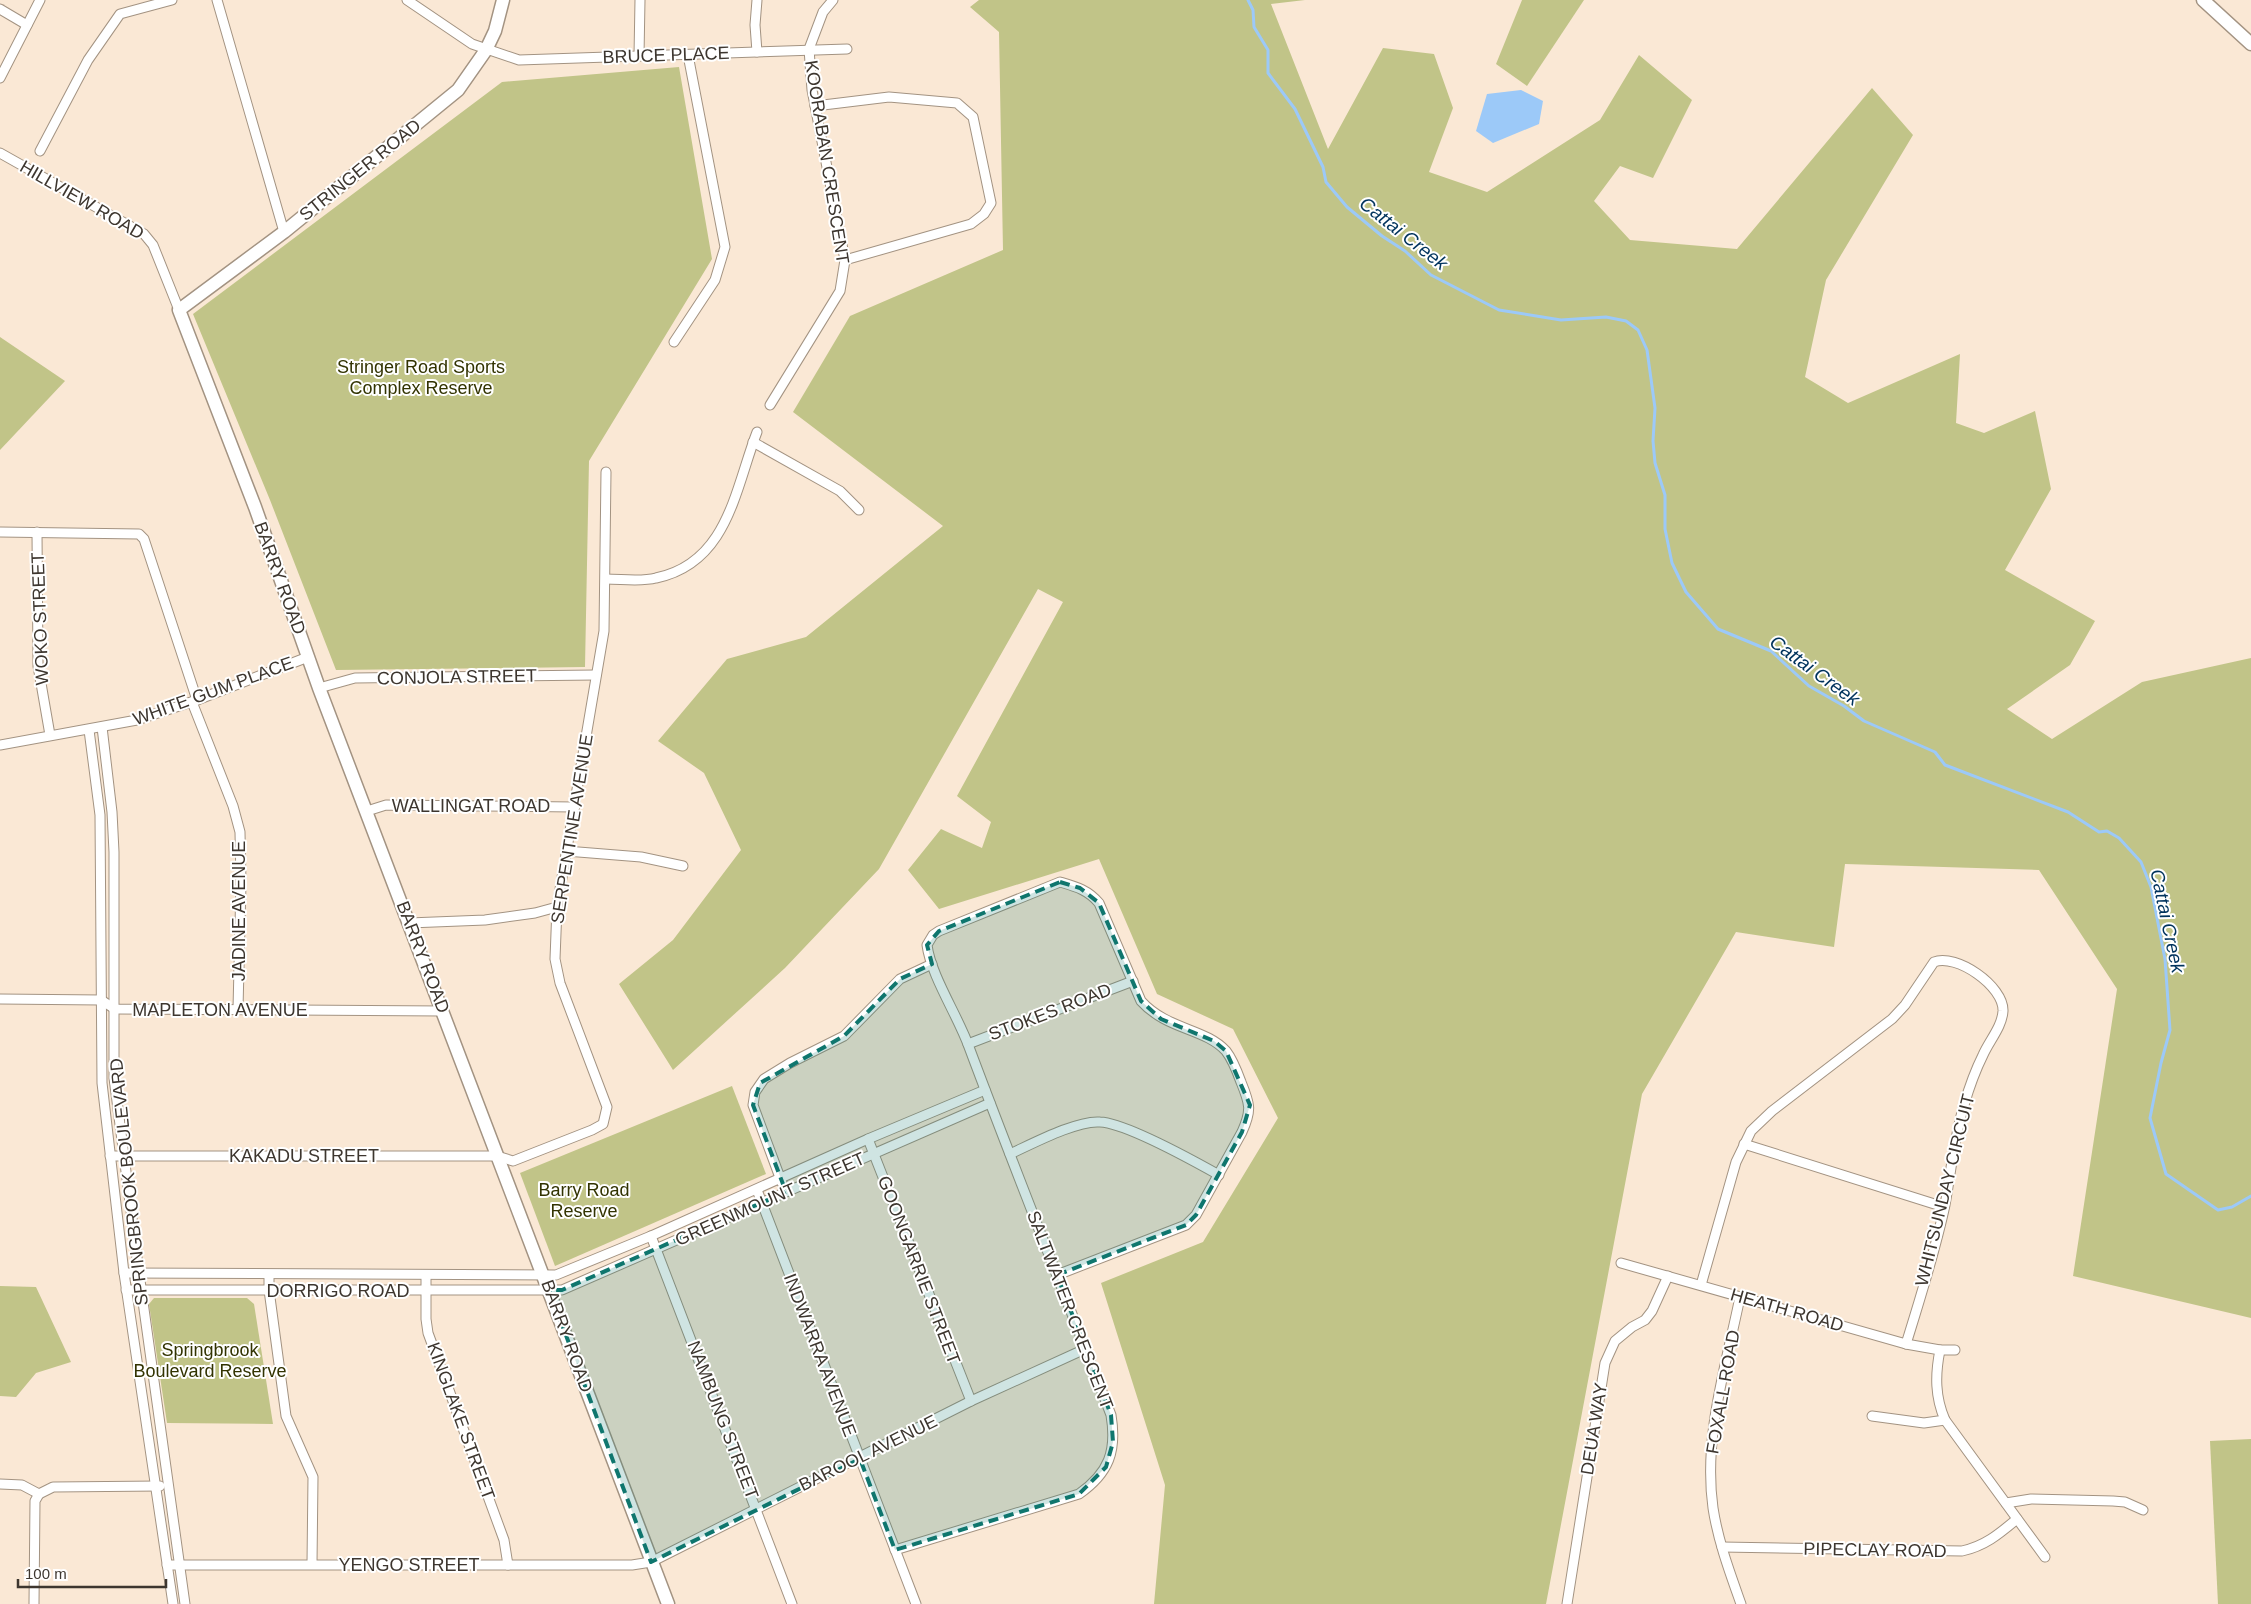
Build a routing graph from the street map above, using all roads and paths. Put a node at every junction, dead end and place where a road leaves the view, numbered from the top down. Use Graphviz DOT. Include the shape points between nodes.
graph roads {
  1 [pos="40,0"];
  2 [pos="172,0"];
  3 [pos="217,0"];
  4 [pos="407,0"];
  5 [pos="503,0"];
  6 [pos="640,0"];
  7 [pos="757,0"];
  8 [pos="833,0"];
  9 [pos="2202,0"];
  10 [pos="0,9"];
  11 [pos="28,25"];
  12 [pos="2251,44"];
  13 [pos="847,48"];
  14 [pos="809,49"];
  15 [pos="486,50"];
  16 [pos="757,52"];
  17 [pos="688,55"];
  18 [pos="639,56"];
  19 [pos="0,78"];
  20 [pos="815,106"];
  21 [pos="40,152"];
  22 [pos="0,153"];
  23 [pos="284,232"];
  24 [pos="845,260"];
  25 [pos="179,310"];
  26 [pos="674,342"];
  27 [pos="770,405"];
  28 [pos="757,432"];
  29 [pos="753,442"];
  30 [pos="606,472"];
  31 [pos="859,510"];
  32 [pos="0,532"];
  33 [pos="37,532"];
  34 [pos="606,579"];
  35 [pos="308,657"];
  36 [pos="596,675"];
  37 [pos="319,688"];
  38 [pos="194,701"];
  39 [pos="102,728"];
  40 [pos="89,730"];
  41 [pos="50,735"];
  42 [pos="0,745"];
  43 [pos="575,807"];
  44 [pos="368,811"];
  45 [pos="566,851"];
  46 [pos="683,866"];
  47 [pos="557,907"];
  48 [pos="409,922"];
  49 [pos="932,964"];
  50 [pos="1133,981"];
  51 [pos="0,998"];
  52 [pos="101,1000"];
  53 [pos="238,1009"];
  54 [pos="115,1010"];
  55 [pos="443,1011"];
  56 [pos="968,1044"];
  57 [pos="985,1090"];
  58 [pos="990,1103"];
  59 [pos="868,1139"];
  60 [pos="1744,1144"];
  61 [pos="873,1152"];
  62 [pos="1010,1154"];
  63 [pos="110,1156"];
  64 [pos="497,1156"];
  65 [pos="125,1157"];
  66 [pos="1219,1175"];
  67 [pos="781,1179"];
  68 [pos="756,1190"];
  69 [pos="786,1192"];
  70 [pos="762,1204"];
  71 [pos="1944,1207"];
  72 [pos="651,1236"];
  73 [pos="656,1250"];
  74 [pos="1621,1263"];
  75 [pos="124,1273"];
  76 [pos="138,1273"];
  77 [pos="269,1274"];
  78 [pos="1057,1275"];
  79 [pos="426,1276"];
  80 [pos="544,1276"];
  81 [pos="1668,1276"];
  82 [pos="1701,1285"];
  83 [pos="126,1290"];
  84 [pos="141,1290"];
  85 [pos="269,1290"];
  86 [pos="549,1290"];
  87 [pos="426,1291"];
  88 [pos="1740,1296"];
  89 [pos="1906,1344"];
  90 [pos="1086,1349"];
  91 [pos="1940,1350"];
  92 [pos="1955,1350"];
  93 [pos="971,1401"];
  94 [pos="1872,1416"];
  95 [pos="1945,1420"];
  96 [pos="860,1458"];
  97 [pos="0,1484"];
  98 [pos="155,1486"];
  99 [pos="168,1486"];
  100 [pos="39,1494"];
  101 [pos="2006,1504"];
  102 [pos="757,1508"];
  103 [pos="2143,1510"];
  104 [pos="2017,1519"];
  105 [pos="1722,1547"];
  106 [pos="895,1550"];
  107 [pos="2044,1557"];
  108 [pos="651,1562"];
  109 [pos="312,1564"];
  110 [pos="167,1565"];
  111 [pos="180,1565"];
  112 [pos="508,1565"];
  113 [pos="34,1604"];
  114 [pos="173,1604"];
  115 [pos="186,1604"];
  116 [pos="668,1604"];
  117 [pos="792,1604"];
  118 [pos="916,1604"];
  119 [pos="1567,1604"];
  120 [pos="1741,1604"];
  1 -- 11 [label="street"];
  2 -- 21 [label="street" via="120,14 88,60"];
  3 -- 23 [label="street"];
  4 -- 15 [label="street, BRUCE PLACE"];
  5 -- 15 [label="street, STRINGER ROAD"];
  6 -- 18 [label="street"];
  7 -- 16 [label="street"];
  8 -- 14 [label="street" via="823,12"];
  9 -- 12 [label="street"];
  10 -- 11 [label="street"];
  11 -- 19 [label="street"];
  13 -- 14 [label="street, BRUCE PLACE"];
  14 -- 16 [label="street, BRUCE PLACE"];
  14 -- 20 [label="street, KOORABAN CRESCENT"];
  15 -- 18 [label="street, BRUCE PLACE" via="510,58 532,60"];
  15 -- 23 [label="street, STRINGER ROAD" via="468,78 445,102"];
  16 -- 17 [label="street, BRUCE PLACE"];
  17 -- 18 [label="street, BRUCE PLACE"];
  17 -- 26 [label="street" via="725,247 715,280"];
  20 -- 24 [label="street, KOORABAN CRESCENT"];
  20 -- 24 [label="street" via="888,97 957,103 973,117 991,203 984,214 971,224"];
  22 -- 25 [label="street, HILLVIEW ROAD" via="144,234 153,245"];
  23 -- 25 [label="street, STRINGER ROAD"];
  24 -- 27 [label="street, KOORABAN CRESCENT" via="840,291"];
  25 -- 35 [label="street, BARRY ROAD" via="255,507"];
  28 -- 29 [label="street"];
  29 -- 31 [label="street" via="840,491"];
  29 -- 34 [label="street" via="727,520 717,538 699,558 656,578"];
  30 -- 34 [label="street, SERPENTINE AVENUE"];
  32 -- 33 [label="street"];
  33 -- 38 [label="street, JADINE AVENUE" via="133,532 144,539"];
  33 -- 41 [label="street, WOKO STREET" via="38,666"];
  34 -- 36 [label="street, SERPENTINE AVENUE" via="604,631"];
  35 -- 37 [label="street, BARRY ROAD"];
  35 -- 38 [label="street, WHITE GUM PLACE"];
  36 -- 37 [label="street, CONJOLA STREET" via="355,678"];
  36 -- 43 [label="street, SERPENTINE AVENUE"];
  37 -- 44 [label="street, BARRY ROAD"];
  38 -- 39 [label="street, WHITE GUM PLACE"];
  38 -- 53 [label="street, JADINE AVENUE" via="240,832"];
  39 -- 40 [label="street, WHITE GUM PLACE"];
  39 -- 54 [label="street, SPRINGBROOK BOULEVARD" via="114,852"];
  40 -- 41 [label="street, WHITE GUM PLACE"];
  40 -- 52 [label="street, SPRINGBROOK BOULEVARD" via="100,815"];
  41 -- 42 [label="street, WHITE GUM PLACE"];
  43 -- 44 [label="street, WALLINGAT ROAD" via="386,805"];
  43 -- 45 [label="street, SERPENTINE AVENUE"];
  44 -- 48 [label="street, BARRY ROAD"];
  45 -- 46 [label="street" via="641,857"];
  45 -- 47 [label="street, SERPENTINE AVENUE"];
  47 -- 48 [label="street" via="485,920"];
  47 -- 64 [label="street, SERPENTINE AVENUE" via="555,959 560,983 607,1108 603,1124 592,1130 513,1161"];
  48 -- 55 [label="street, BARRY ROAD"];
  49 -- 50 [label="street, SALTWATER CRESCENT" via="929,940 939,931 1060,882 1085,891 1099,903"];
  49 -- 56 [label="street, SALTWATER CRESCENT"];
  49 -- 67 [label="street" via="900,978 844,1036 790,1063 760,1083 753,1105"];
  50 -- 56 [label="street, STOKES ROAD"];
  50 -- 66 [label="street" via="1141,1001 1152,1013 1214,1040 1233,1061 1250,1105 1248,1120"];
  51 -- 52 [label="street"];
  52 -- 54 [label="street, MAPLETON AVENUE"];
  52 -- 63 [label="street, SPRINGBROOK BOULEVARD" via="102,1083"];
  53 -- 54 [label="street, MAPLETON AVENUE"];
  53 -- 55 [label="street, MAPLETON AVENUE"];
  54 -- 65 [label="street, SPRINGBROOK BOULEVARD" via="114,1078"];
  55 -- 64 [label="street, BARRY ROAD"];
  56 -- 57 [label="street, SALTWATER CRESCENT"];
  57 -- 58 [label="street, SALTWATER CRESCENT"];
  57 -- 59 [label="street, GREENMOUNT STREET"];
  58 -- 61 [label="street, GREENMOUNT STREET"];
  58 -- 62 [label="street, SALTWATER CRESCENT"];
  59 -- 61 [label="street, GOONGARRIE STREET"];
  59 -- 67 [label="street, GREENMOUNT STREET"];
  60 -- 71 [label="street"];
  60 -- 71 [label="street, WHITSUNDAY CIRCUIT" via="1751,1131 1772,1111 1892,1019 1934,962 1950,960 1974,971 1987,982 2000,996 2003,1012 1964,1103"];
  60 -- 82 [label="street, WHITSUNDAY CIRCUIT"];
  61 -- 69 [label="street, GREENMOUNT STREET"];
  61 -- 93 [label="street, GOONGARRIE STREET"];
  62 -- 66 [label="street" via="1081,1124 1100,1122 1121,1126"];
  62 -- 78 [label="street, SALTWATER CRESCENT"];
  63 -- 65 [label="street, KAKADU STREET"];
  63 -- 75 [label="street, SPRINGBROOK BOULEVARD"];
  64 -- 65 [label="street, KAKADU STREET"];
  64 -- 80 [label="street, BARRY ROAD"];
  65 -- 76 [label="street, SPRINGBROOK BOULEVARD"];
  66 -- 78 [label="street" via="1196,1215 1186,1225"];
  67 -- 68 [label="street, GREENMOUNT STREET"];
  67 -- 69 [label="street"];
  68 -- 70 [label="street, INDWARRA AVENUE"];
  68 -- 72 [label="street, GREENMOUNT STREET"];
  69 -- 70 [label="street, GREENMOUNT STREET"];
  70 -- 73 [label="street, GREENMOUNT STREET"];
  70 -- 96 [label="street, INDWARRA AVENUE"];
  71 -- 89 [label="street, WHITSUNDAY CIRCUIT"];
  72 -- 73 [label="street, NAMBUNG STREET"];
  72 -- 80 [label="street, GREENMOUNT STREET" via="556,1276"];
  73 -- 86 [label="street, GREENMOUNT STREET" via="562,1290"];
  73 -- 102 [label="street, NAMBUNG STREET"];
  74 -- 81 [label="street, HEATH ROAD"];
  75 -- 76 [label="street, DORRIGO ROAD"];
  75 -- 83 [label="street, SPRINGBROOK BOULEVARD"];
  76 -- 77 [label="street, DORRIGO ROAD"];
  76 -- 84 [label="street, SPRINGBROOK BOULEVARD"];
  77 -- 79 [label="street, DORRIGO ROAD"];
  77 -- 85 [label="street"];
  78 -- 90 [label="street, SALTWATER CRESCENT"];
  79 -- 80 [label="street, DORRIGO ROAD"];
  79 -- 87 [label="street, KINGLAKE STREET"];
  80 -- 86 [label="street, BARRY ROAD"];
  81 -- 82 [label="street, HEATH ROAD"];
  81 -- 119 [label="street, DEUA WAY" via="1652,1311 1645,1320 1615,1341 1605,1363"];
  82 -- 88 [label="street, HEATH ROAD"];
  83 -- 84 [label="street, DORRIGO ROAD"];
  83 -- 98 [label="street, SPRINGBROOK BOULEVARD"];
  84 -- 85 [label="street, DORRIGO ROAD"];
  84 -- 99 [label="street, SPRINGBROOK BOULEVARD"];
  85 -- 87 [label="street, DORRIGO ROAD"];
  85 -- 109 [label="street" via="286,1416 313,1476"];
  86 -- 87 [label="street, DORRIGO ROAD"];
  86 -- 108 [label="street, BARRY ROAD"];
  87 -- 112 [label="street, KINGLAKE STREET" via="428,1332 504,1540"];
  88 -- 89 [label="street, HEATH ROAD"];
  88 -- 105 [label="street, FOXALL ROAD" via="1711,1444 1713,1509"];
  89 -- 91 [label="street, HEATH ROAD"];
  90 -- 93 [label="street, BAROOL AVENUE"];
  90 -- 106 [label="street, SALTWATER CRESCENT" via="1111,1415 1114,1434 1111,1454 1098,1479 1079,1494"];
  91 -- 92 [label="street, HEATH ROAD"];
  91 -- 95 [label="street" via="1936,1382 1940,1410"];
  93 -- 96 [label="street, BAROOL AVENUE"];
  94 -- 95 [label="street" via="1924,1423"];
  95 -- 101 [label="street"];
  96 -- 102 [label="street, BAROOL AVENUE"];
  96 -- 106 [label="street, INDWARRA AVENUE"];
  97 -- 100 [label="street" via="22,1485"];
  98 -- 99 [label="street"];
  98 -- 100 [label="street" via="53,1487"];
  98 -- 110 [label="street, SPRINGBROOK BOULEVARD"];
  99 -- 111 [label="street, SPRINGBROOK BOULEVARD"];
  100 -- 113 [label="street" via="35,1501"];
  101 -- 103 [label="street" via="2031,1499 2113,1501"];
  101 -- 104 [label="street"];
  102 -- 108 [label="street, BAROOL AVENUE"];
  102 -- 117 [label="street, NAMBUNG STREET"];
  104 -- 105 [label="street, PIPECLAY ROAD" via="1991,1540 1962,1551"];
  104 -- 107 [label="street"];
  105 -- 120 [label="street, FOXALL ROAD"];
  106 -- 118 [label="street, INDWARRA AVENUE"];
  108 -- 112 [label="street, YENGO STREET" via="632,1565"];
  108 -- 116 [label="street, BARRY ROAD"];
  109 -- 111 [label="street, YENGO STREET"];
  109 -- 112 [label="street, YENGO STREET"];
  110 -- 111 [label="street, YENGO STREET"];
  110 -- 114 [label="street, SPRINGBROOK BOULEVARD"];
  111 -- 115 [label="street, SPRINGBROOK BOULEVARD"];
}
